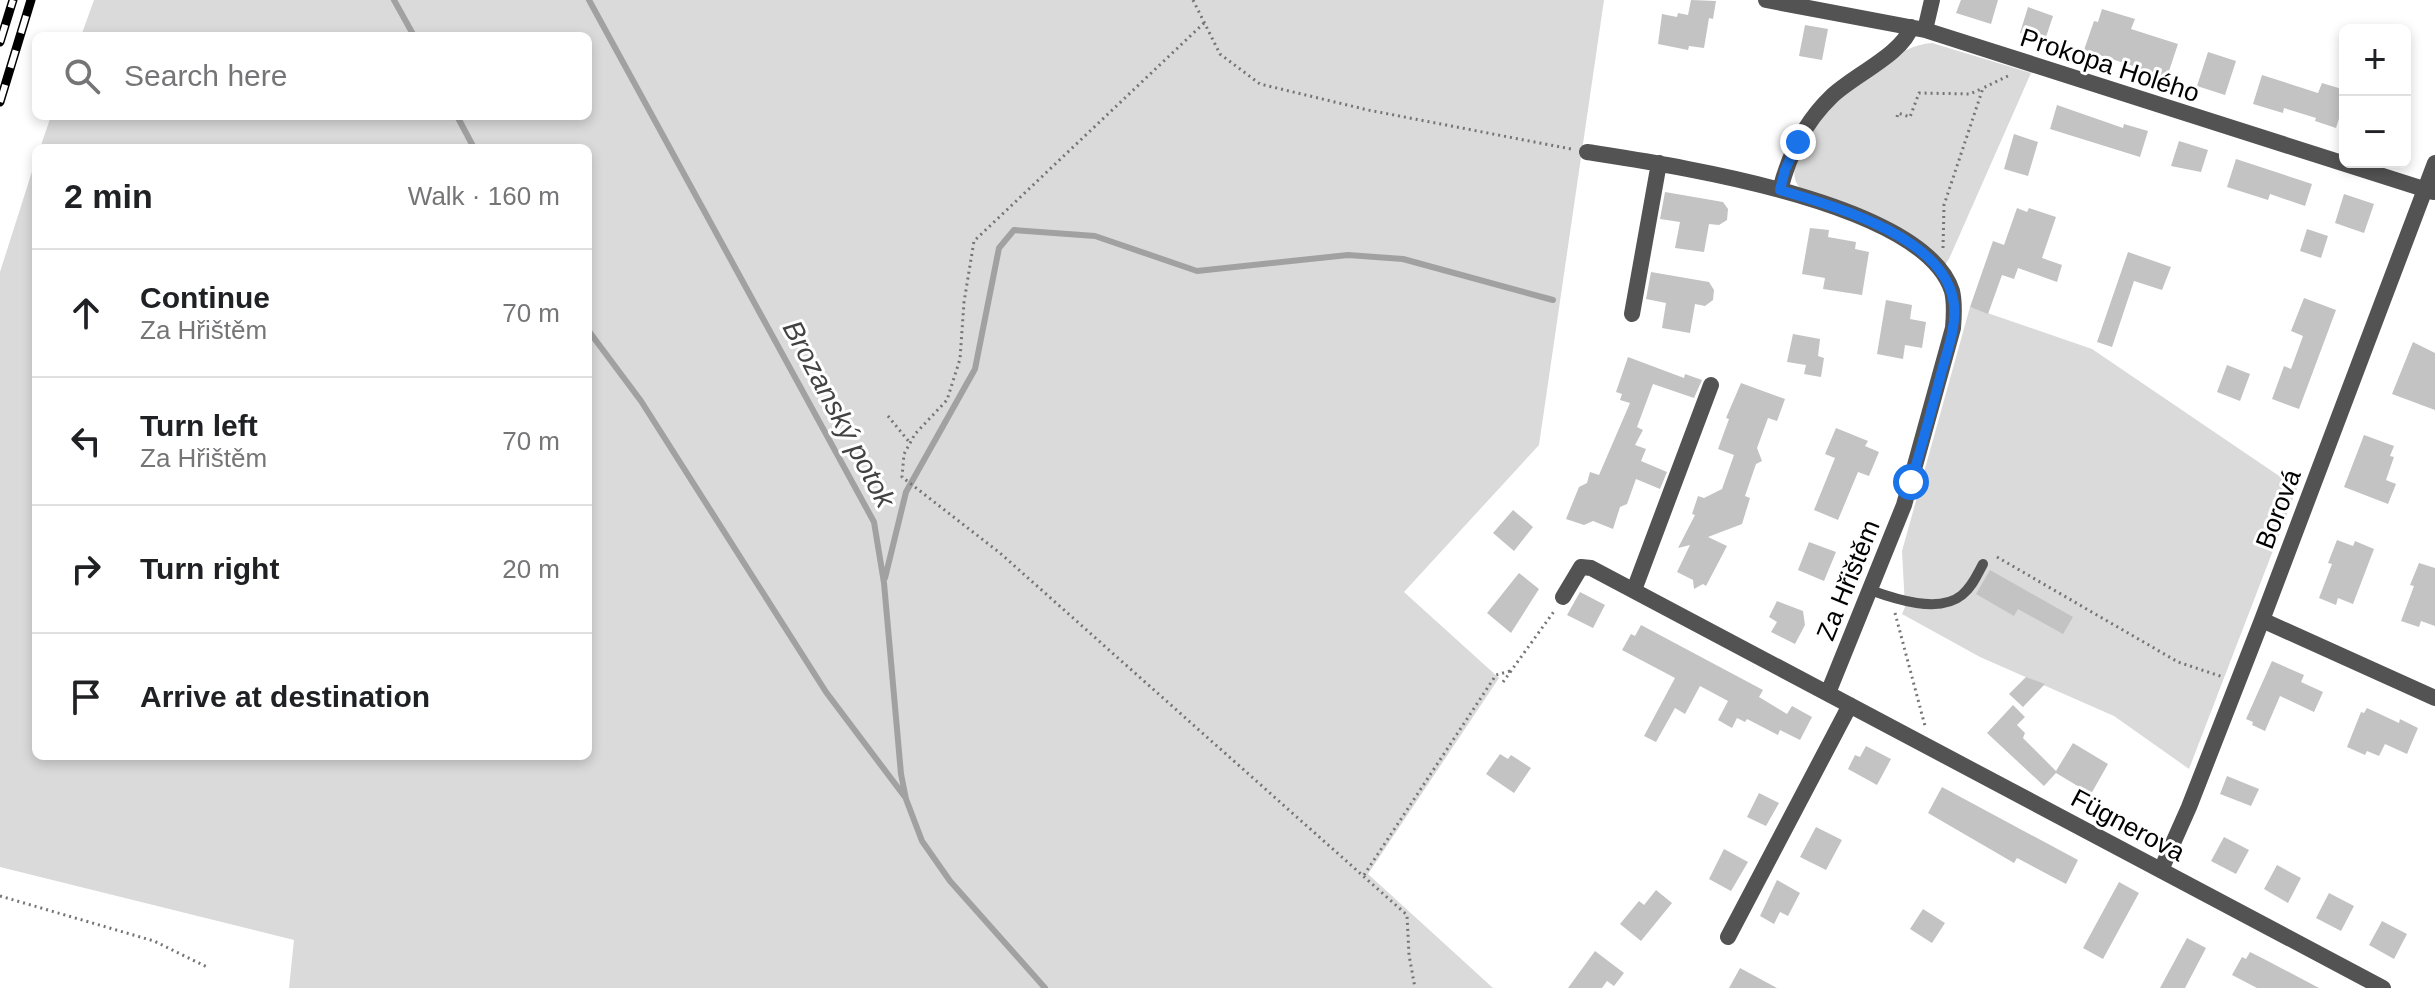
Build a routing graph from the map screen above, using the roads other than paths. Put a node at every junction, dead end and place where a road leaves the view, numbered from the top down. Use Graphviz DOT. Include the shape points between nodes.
graph roads {
  1 [pos="1766,0"];
  2 [pos="1932,0"];
  3 [pos="1918,28"];
  4 [pos="1587,152"];
  5 [pos="1659,163"];
  6 [pos="2435,163"];
  7 [pos="1780,190"];
  8 [pos="2430,191"];
  9 [pos="1632,314"];
  10 [pos="1711,385"];
  11 [pos="1983,564"];
  12 [pos="1634,590"];
  13 [pos="1870,590"];
  14 [pos="1563,597"];
  15 [pos="2262,620"];
  16 [pos="1828,693"];
  17 [pos="2435,698"];
  18 [pos="1850,705"];
  19 [pos="2161,870"];
  20 [pos="1728,937"];
  21 [pos="2383,988"];
  1 -- 3 [label="street, Prokopa Holého"];
  2 -- 3 [label="street"];
  3 -- 7 [label="street" via="1821,107 1791,156"];
  3 -- 8 [label="street, Prokopa Holého"];
  4 -- 5 [label="street, Za Hřištěm"];
  5 -- 7 [label="street, Za Hřištěm"];
  5 -- 9 [label="street"];
  6 -- 8 [label="street, Borová"];
  7 -- 13 [label="street, Za Hřištěm" via="1879,224 1939,270 1954,304 1951,336 1908,493"];
  8 -- 15 [label="street, Borová"];
  10 -- 12 [label="street"];
  11 -- 13 [label="lane" via="1960,597 1933,604"];
  12 -- 14 [label="street, Fügnerova" via="1581,567"];
  12 -- 16 [label="street, Fügnerova"];
  13 -- 16 [label="street, Za Hřištěm"];
  15 -- 17 [label="street"];
  15 -- 19 [label="street, Borová"];
  16 -- 18 [label="street, Fügnerova"];
  18 -- 19 [label="street, Fügnerova"];
  18 -- 20 [label="street"];
  19 -- 21 [label="street, Fügnerova"];
}
